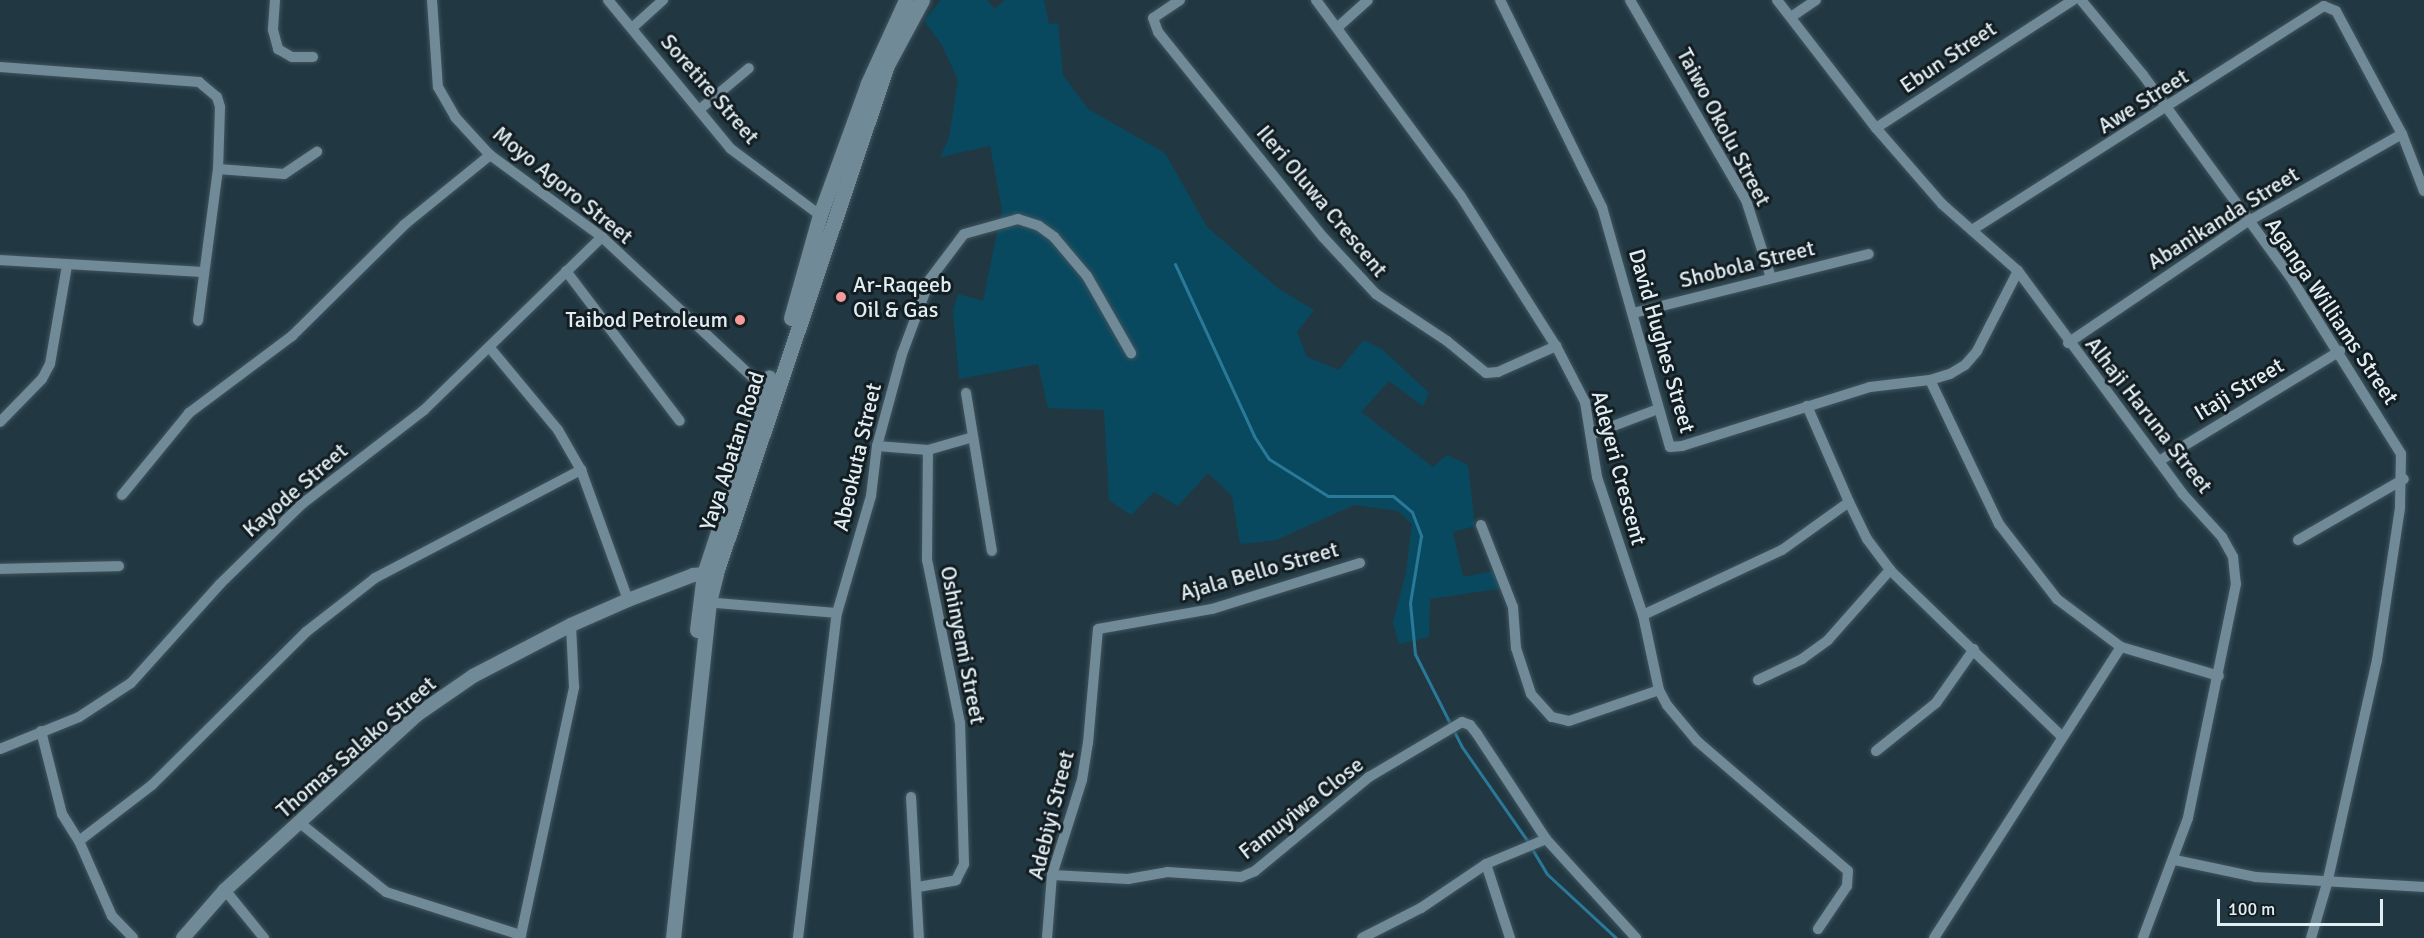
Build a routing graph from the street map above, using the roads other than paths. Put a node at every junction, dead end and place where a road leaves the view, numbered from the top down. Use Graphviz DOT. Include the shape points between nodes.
graph roads {
  1 [pos="275,0"];
  2 [pos="432,0"];
  3 [pos="608,0"];
  4 [pos="663,0"];
  5 [pos="906,0"];
  6 [pos="922,0"];
  7 [pos="1179,0"];
  8 [pos="1317,0"];
  9 [pos="1368,0"];
  10 [pos="1500,0"];
  11 [pos="1630,0"];
  12 [pos="1777,0"];
  13 [pos="1816,0"];
  14 [pos="2073,0"];
  15 [pos="2081,0"];
  16 [pos="1791,17"];
  17 [pos="1338,27"];
  18 [pos="632,28"];
  19 [pos="313,57"];
  20 [pos="0,67"];
  21 [pos="749,68"];
  22 [pos="699,110"];
  23 [pos="2167,110"];
  24 [pos="1876,128"];
  25 [pos="2402,134"];
  26 [pos="317,152"];
  27 [pos="490,155"];
  28 [pos="218,169"];
  29 [pos="2424,191"];
  30 [pos="820,215"];
  31 [pos="2247,222"];
  32 [pos="1972,230"];
  33 [pos="602,237"];
  34 [pos="1869,254"];
  35 [pos="0,260"];
  36 [pos="67,266"];
  37 [pos="566,271"];
  38 [pos="2018,271"];
  39 [pos="202,272"];
  40 [pos="1771,278"];
  41 [pos="1634,313"];
  42 [pos="198,321"];
  43 [pos="2068,343"];
  44 [pos="1556,346"];
  45 [pos="490,348"];
  46 [pos="2340,351"];
  47 [pos="1131,353"];
  48 [pos="1930,380"];
  49 [pos="765,389"];
  50 [pos="966,393"];
  51 [pos="1807,406"];
  52 [pos="1659,410"];
  53 [pos="680,421"];
  54 [pos="0,422"];
  55 [pos="1592,434"];
  56 [pos="973,437"];
  57 [pos="878,446"];
  58 [pos="927,450"];
  59 [pos="2159,460"];
  60 [pos="581,471"];
  61 [pos="2403,479"];
  62 [pos="122,495"];
  63 [pos="1848,502"];
  64 [pos="1481,525"];
  65 [pos="2298,540"];
  66 [pos="992,551"];
  67 [pos="1360,563"];
  68 [pos="119,566"];
  69 [pos="0,569"];
  70 [pos="1890,570"];
  71 [pos="710,573"];
  72 [pos="628,600"];
  73 [pos="704,602"];
  74 [pos="837,613"];
  75 [pos="1643,615"];
  76 [pos="571,625"];
  77 [pos="1098,629"];
  78 [pos="2121,647"];
  79 [pos="1974,650"];
  80 [pos="2219,676"];
  81 [pos="1758,680"];
  82 [pos="1659,690"];
  83 [pos="41,731"];
  84 [pos="2061,736"];
  85 [pos="0,749"];
  86 [pos="1876,751"];
  87 [pos="911,797"];
  88 [pos="300,823"];
  89 [pos="79,841"];
  90 [pos="1544,842"];
  91 [pos="2175,860"];
  92 [pos="1486,864"];
  93 [pos="1052,875"];
  94 [pos="2328,880"];
  95 [pos="2424,886"];
  96 [pos="918,887"];
  97 [pos="225,890"];
  98 [pos="1818,929"];
  99 [pos="1379,934"];
  100 [pos="524,937"];
  101 [pos="133,938"];
  102 [pos="183,938"];
  103 [pos="264,938"];
  104 [pos="665,938"];
  105 [pos="673,938"];
  106 [pos="798,938"];
  107 [pos="919,938"];
  108 [pos="1047,938"];
  109 [pos="1362,938"];
  110 [pos="1510,938"];
  111 [pos="1636,938"];
  112 [pos="1934,938"];
  113 [pos="2143,938"];
  114 [pos="2311,938"];
  1 -- 19 [label="street" via="273,30 278,49 292,57"];
  2 -- 27 [label="street, Moyo Agoro Street" via="438,87 455,117"];
  3 -- 18 [label="street, Soretire Street"];
  4 -- 18 [label="street"];
  5 -- 30 [label="main road, Yaya Abatan Road" via="868,83"];
  6 -- 71 [label="main road, Yaya Abatan Road" via="887,65"];
  7 -- 44 [label="street, Ileri Oluwa Crescent" via="1153,18 1158,32 1323,237 1376,294 1447,341 1486,373 1498,372"];
  8 -- 17 [label="street, Adeyeri Crescent"];
  9 -- 17 [label="street"];
  10 -- 41 [label="street, David Hughes Street" via="1602,207"];
  11 -- 40 [label="street, Taiwo Okolu Street" via="1746,200"];
  12 -- 16 [label="street, Alhaji Haruna Street"];
  13 -- 16 [label="street"];
  14 -- 24 [label="street, Ebun Street"];
  15 -- 23 [label="street, Aganga Williams Street" via="2122,47"];
  16 -- 24 [label="street, Alhaji Haruna Street"];
  17 -- 44 [label="street, Adeyeri Crescent" via="1460,195"];
  18 -- 22 [label="street, Soretire Street"];
  20 -- 28 [label="street" via="199,82 217,97 220,107"];
  21 -- 22 [label="street"];
  22 -- 30 [label="street, Soretire Street" via="731,149"];
  23 -- 25 [label="street, Awe Street" via="2319,8 2333,8"];
  23 -- 31 [label="street, Aganga Williams Street"];
  23 -- 32 [label="street, Awe Street"];
  24 -- 32 [label="street, Alhaji Haruna Street" via="1942,204"];
  25 -- 29 [label="street"];
  25 -- 31 [label="street, Abanikanda Street"];
  26 -- 28 [label="street" via="284,174"];
  27 -- 33 [label="street, Moyo Agoro Street"];
  27 -- 62 [label="street" via="405,225 292,336 189,413"];
  28 -- 39 [label="street"];
  30 -- 49 [label="main road, Yaya Abatan Road"];
  31 -- 43 [label="street, Abanikanda Street"];
  31 -- 46 [label="street, Aganga Williams Street"];
  32 -- 38 [label="street, Alhaji Haruna Street"];
  33 -- 37 [label="street, Kayode Street"];
  33 -- 49 [label="street, Moyo Agoro Street"];
  34 -- 40 [label="street, Shobola Street"];
  35 -- 36 [label="street"];
  36 -- 39 [label="street"];
  36 -- 54 [label="street" via="50,364 42,379"];
  37 -- 45 [label="street, Kayode Street"];
  37 -- 53 [label="street"];
  38 -- 43 [label="street, Alhaji Haruna Street"];
  38 -- 48 [label="street, David Hughes Street" via="1977,351 1965,365"];
  39 -- 42 [label="street"];
  40 -- 41 [label="street, Shobola Street"];
  41 -- 52 [label="street, David Hughes Street"];
  43 -- 59 [label="street, Alhaji Haruna Street"];
  44 -- 55 [label="street, Adeyeri Crescent" via="1585,402"];
  45 -- 60 [label="street" via="558,430"];
  45 -- 83 [label="street, Kayode Street" via="424,410 302,504 220,584 131,683 104,704"];
  46 -- 59 [label="street, Itaji Street"];
  46 -- 61 [label="street, Aganga Williams Street" via="2401,454"];
  47 -- 57 [label="street, Abeokuta Street" via="1087,276 1054,237 1018,219 964,234 930,279 917,306"];
  48 -- 51 [label="street, David Hughes Street" via="1870,387"];
  48 -- 78 [label="street" via="2000,524 2057,599"];
  49 -- 71 [label="main road, Yaya Abatan Road"];
  50 -- 56 [label="street"];
  51 -- 52 [label="street, David Hughes Street" via="1674,448 1667,444"];
  51 -- 63 [label="street"];
  52 -- 55 [label="street"];
  55 -- 75 [label="street, Adeyeri Crescent" via="1597,477"];
  56 -- 58 [label="street"];
  56 -- 66 [label="street"];
  57 -- 58 [label="street"];
  57 -- 74 [label="street, Abeokuta Street" via="871,496"];
  58 -- 96 [label="street, Oshinyemi Street" via="927,560 960,723 964,864 956,880"];
  59 -- 80 [label="street, Alhaji Haruna Street" via="2222,537 2233,557 2236,584"];
  60 -- 72 [label="street"];
  60 -- 89 [label="street" via="375,578 306,632 152,785"];
  61 -- 65 [label="street"];
  61 -- 94 [label="street, Aganga Williams Street" via="2377,660"];
  63 -- 70 [label="street" via="1867,539"];
  63 -- 75 [label="street" via="1782,550"];
  64 -- 82 [label="street" via="1513,607 1516,648 1532,694 1552,717 1569,721"];
  67 -- 77 [label="street, Ajala Bello Street" via="1212,609"];
  68 -- 69 [label="street"];
  70 -- 79 [label="street"];
  70 -- 81 [label="street" via="1828,640 1802,659"];
  71 -- 72 [label="street, Thomas Salako Street"];
  71 -- 73 [label="main road, Yaya Abatan Road"];
  72 -- 76 [label="street, Thomas Salako Street"];
  73 -- 74 [label="street"];
  73 -- 104 [label="main road, Yaya Abatan Road"];
  73 -- 105 [label="main road, Yaya Abatan Road"];
  74 -- 106 [label="street, Abeokuta Street"];
  75 -- 82 [label="street, Adeyeri Crescent"];
  76 -- 88 [label="street, Thomas Salako Street" via="473,676 418,714"];
  76 -- 100 [label="street" via="574,687"];
  77 -- 93 [label="street, Adebiyi Street" via="1095,687 1082,780"];
  78 -- 80 [label="street"];
  78 -- 84 [label="street"];
  79 -- 84 [label="street"];
  79 -- 86 [label="street" via="1936,703"];
  80 -- 91 [label="street, Alhaji Haruna Street"];
  82 -- 98 [label="street, Adeyeri Crescent" via="1697,741 1848,871 1850,878"];
  83 -- 85 [label="street, Kayode Street"];
  83 -- 89 [label="street" via="54,791"];
  84 -- 112 [label="street"];
  87 -- 96 [label="street"];
  88 -- 97 [label="street, Thomas Salako Street"];
  88 -- 100 [label="street" via="386,892"];
  89 -- 101 [label="street" via="112,916"];
  90 -- 92 [label="street"];
  90 -- 93 [label="street, Famuyiwa Close" via="1470,725 1456,726 1369,777 1255,871 1241,877 1167,872 1128,879"];
  90 -- 111 [label="street"];
  91 -- 94 [label="street" via="2256,877"];
  91 -- 113 [label="street, Alhaji Haruna Street"];
  92 -- 99 [label="street"];
  92 -- 110 [label="street"];
  93 -- 108 [label="street, Adebiyi Street"];
  94 -- 95 [label="street"];
  94 -- 114 [label="street, Aganga Williams Street"];
  96 -- 107 [label="street"];
  97 -- 102 [label="street, Thomas Salako Street"];
  97 -- 103 [label="street"];
  99 -- 109 [label="street"];
}
